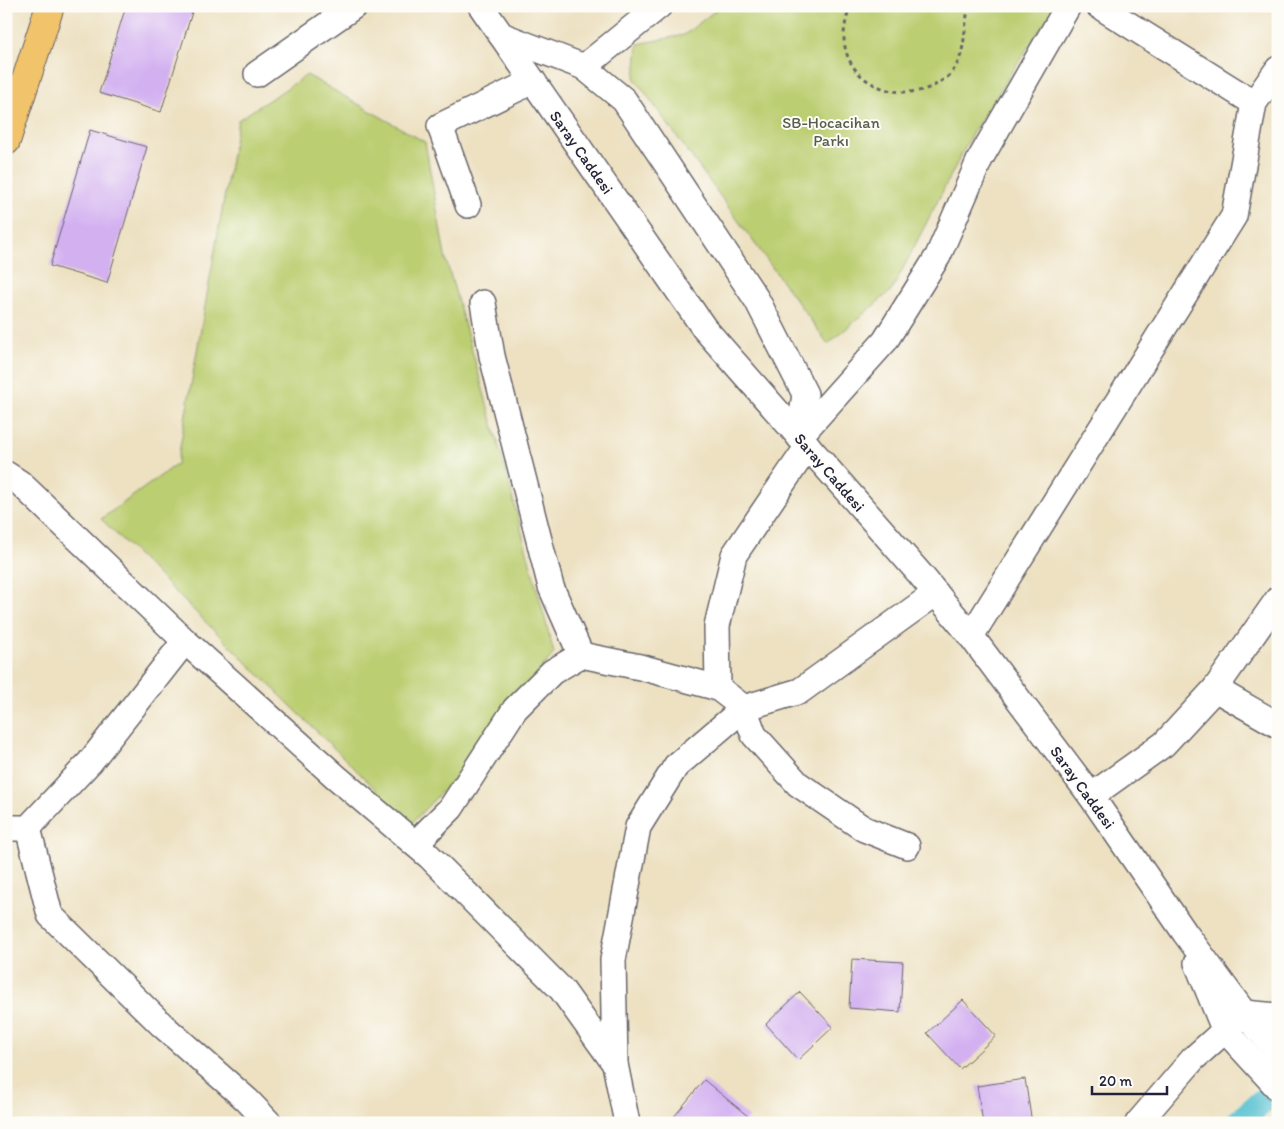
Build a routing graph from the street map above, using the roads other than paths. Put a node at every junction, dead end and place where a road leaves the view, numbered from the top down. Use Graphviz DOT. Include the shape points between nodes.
graph roads {
  1 [pos="50,6"];
  2 [pos="354,6"];
  3 [pos="481,6"];
  4 [pos="659,6"];
  5 [pos="1068,6"];
  6 [pos="1099,6"];
  7 [pos="501,35"];
  8 [pos="584,67"];
  9 [pos="1278,68"];
  10 [pos="257,74"];
  11 [pos="533,81"];
  12 [pos="1254,103"];
  13 [pos="6,140"];
  14 [pos="468,205"];
  15 [pos="483,303"];
  16 [pos="804,441"];
  17 [pos="11,474"];
  18 [pos="936,593"];
  19 [pos="1278,598"];
  20 [pos="971,636"];
  21 [pos="185,641"];
  22 [pos="581,655"];
  23 [pos="718,688"];
  24 [pos="1214,689"];
  25 [pos="744,708"];
  26 [pos="1278,725"];
  27 [pos="1091,796"];
  28 [pos="17,828"];
  29 [pos="415,844"];
  30 [pos="907,846"];
  31 [pos="1278,1016"];
  32 [pos="1240,1029"];
  33 [pos="1278,1052"];
  34 [pos="615,1064"];
  35 [pos="1278,1088"];
  36 [pos="268,1123"];
  37 [pos="626,1123"];
  38 [pos="1138,1123"];
  1 -- 13 [label="main road"];
  2 -- 10 [label="street"];
  3 -- 7 [label="street, Saray Caddesi"];
  4 -- 8 [label="street"];
  5 -- 16 [label="street" via="980,159 938,256 924,280 885,341"];
  6 -- 12 [label="street"];
  7 -- 8 [label="street"];
  7 -- 11 [label="street, Saray Caddesi"];
  8 -- 16 [label="street" via="624,100 757,300 805,394"];
  9 -- 12 [label="street"];
  11 -- 14 [label="street" via="440,126"];
  11 -- 16 [label="street, Saray Caddesi" via="704,328"];
  12 -- 20 [label="street" via="1234,216"];
  15 -- 22 [label="street" via="492,356 551,587"];
  16 -- 18 [label="street, Saray Caddesi"];
  16 -- 23 [label="street" via="734,555 717,626"];
  17 -- 21 [label="street"];
  18 -- 20 [label="street, Saray Caddesi"];
  18 -- 25 [label="street" via="800,691"];
  19 -- 24 [label="street"];
  20 -- 27 [label="street, Saray Caddesi"];
  21 -- 28 [label="street" via="90,762"];
  21 -- 29 [label="street"];
  22 -- 23 [label="street"];
  22 -- 29 [label="street" via="552,672 515,709 451,808"];
  23 -- 25 [label="street"];
  24 -- 26 [label="street"];
  24 -- 27 [label="street" via="1164,744"];
  25 -- 30 [label="street" via="754,736 798,784 864,829"];
  25 -- 34 [label="street" via="676,766 638,827 613,960"];
  27 -- 32 [label="street, Saray Caddesi" via="1185,933"];
  28 -- 36 [label="street" via="50,915"];
  29 -- 34 [label="street" via="562,990"];
  31 -- 32 [label="street"];
  32 -- 33 [label="street"];
  32 -- 35 [label="street"];
  32 -- 38 [label="street" via="1193,1059"];
  34 -- 37 [label="street"];
}
